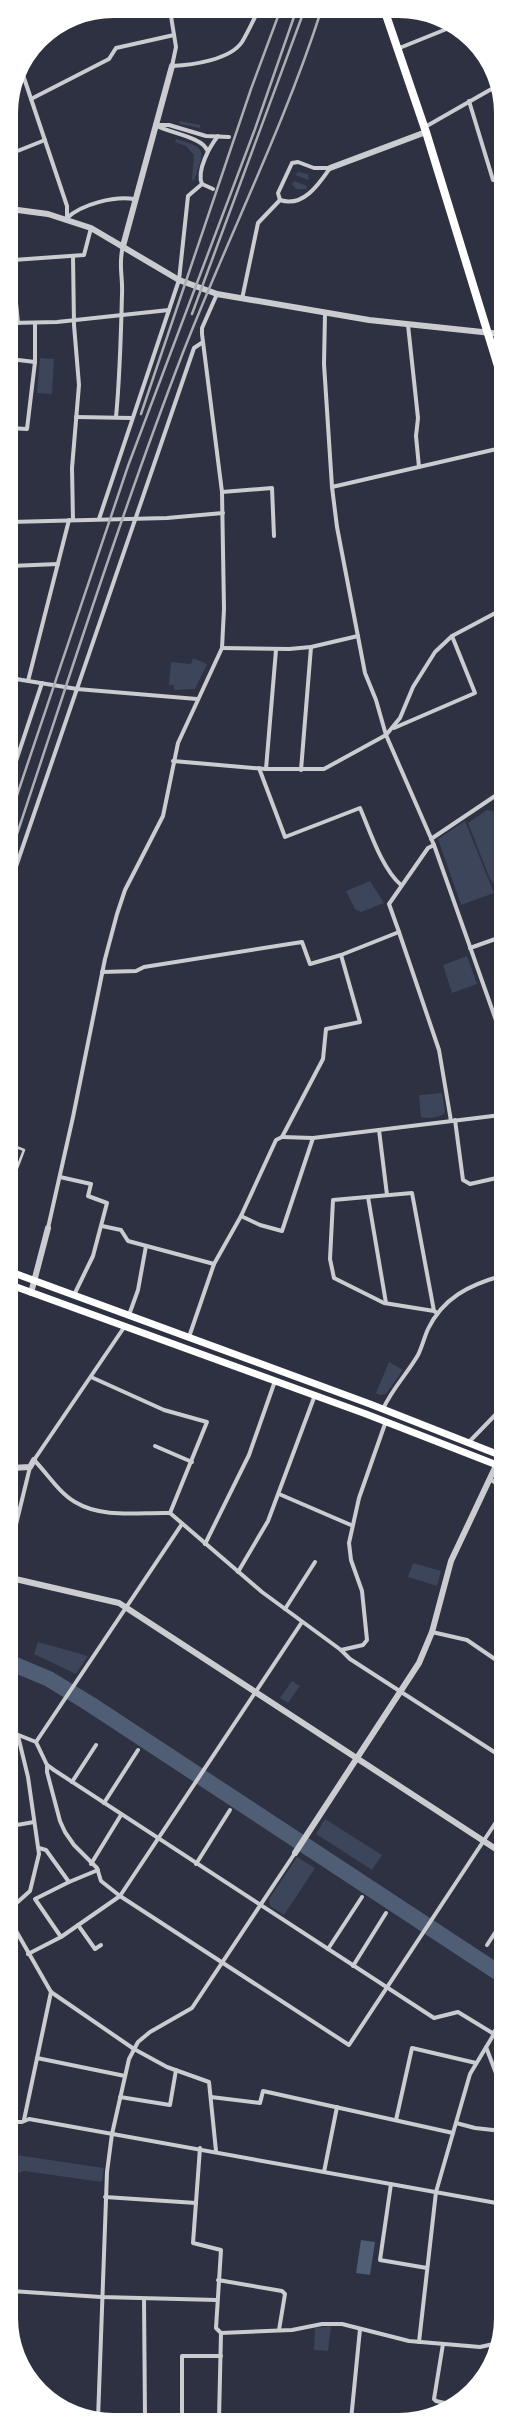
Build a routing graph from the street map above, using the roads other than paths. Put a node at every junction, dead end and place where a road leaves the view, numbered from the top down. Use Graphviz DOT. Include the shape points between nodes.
graph roads {
  1 [pos="171,17"];
  2 [pos="255,17"];
  3 [pos="387,17"];
  4 [pos="446,29"];
  5 [pos="174,35"];
  6 [pos="397,49"];
  7 [pos="172,66"];
  8 [pos="24,77"];
  9 [pos="492,89"];
  10 [pos="31,99"];
  11 [pos="469,101"];
  12 [pos="155,125"];
  13 [pos="425,130"];
  14 [pos="218,136"];
  15 [pos="230,137"];
  16 [pos="45,140"];
  17 [pos="208,150"];
  18 [pos="17,151"];
  19 [pos="330,168"];
  20 [pos="495,180"];
  21 [pos="202,184"];
  22 [pos="213,190"];
  23 [pos="134,198"];
  24 [pos="280,200"];
  25 [pos="17,210"];
  26 [pos="67,218"];
  27 [pos="90,228"];
  28 [pos="123,246"];
  29 [pos="73,256"];
  30 [pos="17,260"];
  31 [pos="179,280"];
  32 [pos="217,294"];
  33 [pos="242,299"];
  34 [pos="17,310"];
  35 [pos="169,310"];
  36 [pos="325,314"];
  37 [pos="122,316"];
  38 [pos="75,320"];
  39 [pos="18,323"];
  40 [pos="35,323"];
  41 [pos="408,326"];
  42 [pos="489,333"];
  43 [pos="495,334"];
  44 [pos="203,342"];
  45 [pos="495,354"];
  46 [pos="17,359"];
  47 [pos="35,362"];
  48 [pos="76,417"];
  49 [pos="116,417"];
  50 [pos="132,418"];
  51 [pos="17,428"];
  52 [pos="495,449"];
  53 [pos="419,468"];
  54 [pos="332,487"];
  55 [pos="222,492"];
  56 [pos="223,513"];
  57 [pos="134,518"];
  58 [pos="99,519"];
  59 [pos="71,520"];
  60 [pos="17,522"];
  61 [pos="274,536"];
  62 [pos="58,564"];
  63 [pos="17,566"];
  64 [pos="495,613"];
  65 [pos="358,636"];
  66 [pos="452,636"];
  67 [pos="311,647"];
  68 [pos="222,648"];
  69 [pos="276,650"];
  70 [pos="17,679"];
  71 [pos="28,681"];
  72 [pos="42,683"];
  73 [pos="77,689"];
  74 [pos="197,699"];
  75 [pos="394,728"];
  76 [pos="386,735"];
  77 [pos="17,758"];
  78 [pos="173,761"];
  79 [pos="259,768"];
  80 [pos="266,769"];
  81 [pos="301,770"];
  82 [pos="495,796"];
  83 [pos="431,839"];
  84 [pos="434,845"];
  85 [pos="17,864"];
  86 [pos="400,885"];
  87 [pos="399,932"];
  88 [pos="495,940"];
  89 [pos="470,948"];
  90 [pos="341,955"];
  91 [pos="102,972"];
  92 [pos="495,1020"];
  93 [pos="495,1116"];
  94 [pos="453,1120"];
  95 [pos="379,1130"];
  96 [pos="282,1137"];
  97 [pos="313,1138"];
  98 [pos="17,1148"];
  99 [pos="17,1167"];
  100 [pos="60,1176"];
  101 [pos="495,1178"];
  102 [pos="387,1195"];
  103 [pos="368,1197"];
  104 [pos="241,1216"];
  105 [pos="102,1226"];
  106 [pos="48,1228"];
  107 [pos="146,1246"];
  108 [pos="214,1264"];
  109 [pos="17,1275"];
  110 [pos="495,1278"];
  111 [pos="35,1281"];
  112 [pos="17,1288"];
  113 [pos="31,1293"];
  114 [pos="74,1295"];
  115 [pos="386,1304"];
  116 [pos="435,1312"];
  117 [pos="129,1315"];
  118 [pos="124,1326"];
  119 [pos="189,1337"];
  120 [pos="91,1377"];
  121 [pos="276,1380"];
  122 [pos="315,1395"];
  123 [pos="383,1409"];
  124 [pos="495,1415"];
  125 [pos="386,1421"];
  126 [pos="469,1442"];
  127 [pos="155,1446"];
  128 [pos="495,1453"];
  129 [pos="34,1460"];
  130 [pos="192,1462"];
  131 [pos="495,1464"];
  132 [pos="30,1467"];
  133 [pos="17,1468"];
  134 [pos="495,1472"];
  135 [pos="490,1479"];
  136 [pos="495,1482"];
  137 [pos="279,1494"];
  138 [pos="170,1513"];
  139 [pos="17,1520"];
  140 [pos="182,1524"];
  141 [pos="351,1525"];
  142 [pos="205,1544"];
  143 [pos="316,1562"];
  144 [pos="238,1572"];
  145 [pos="17,1579"];
  146 [pos="127,1608"];
  147 [pos="285,1609"];
  148 [pos="302,1622"];
  149 [pos="432,1632"];
  150 [pos="341,1650"];
  151 [pos="495,1659"];
  152 [pos="256,1691"];
  153 [pos="402,1692"];
  154 [pos="18,1736"];
  155 [pos="36,1742"];
  156 [pos="96,1746"];
  157 [pos="138,1750"];
  158 [pos="495,1752"];
  159 [pos="357,1758"];
  160 [pos="47,1765"];
  161 [pos="72,1782"];
  162 [pos="104,1803"];
  163 [pos="230,1810"];
  164 [pos="121,1815"];
  165 [pos="34,1822"];
  166 [pos="495,1824"];
  167 [pos="17,1825"];
  168 [pos="158,1839"];
  169 [pos="484,1841"];
  170 [pos="39,1848"];
  171 [pos="495,1848"];
  172 [pos="295,1852"];
  173 [pos="91,1864"];
  174 [pos="196,1864"];
  175 [pos="98,1870"];
  176 [pos="69,1882"];
  177 [pos="120,1896"];
  178 [pos="362,1897"];
  179 [pos="17,1903"];
  180 [pos="260,1905"];
  181 [pos="386,1913"];
  182 [pos="78,1924"];
  183 [pos="495,1933"];
  184 [pos="17,1936"];
  185 [pos="61,1937"];
  186 [pos="101,1945"];
  187 [pos="487,1945"];
  188 [pos="328,1949"];
  189 [pos="28,1954"];
  190 [pos="223,1962"];
  191 [pos="353,1966"];
  192 [pos="387,1988"];
  193 [pos="51,1992"];
  194 [pos="494,2034"];
  195 [pos="486,2047"];
  196 [pos="134,2049"];
  197 [pos="37,2058"];
  198 [pos="476,2063"];
  199 [pos="176,2070"];
  200 [pos="495,2071"];
  201 [pos="125,2076"];
  202 [pos="120,2097"];
  203 [pos="211,2097"];
  204 [pos="337,2107"];
  205 [pos="24,2120"];
  206 [pos="396,2120"];
  207 [pos="17,2121"];
  208 [pos="456,2123"];
  209 [pos="495,2130"];
  210 [pos="453,2133"];
  211 [pos="112,2134"];
  212 [pos="200,2148"];
  213 [pos="216,2151"];
  214 [pos="324,2172"];
  215 [pos="391,2184"];
  216 [pos="436,2192"];
  217 [pos="105,2197"];
  218 [pos="196,2203"];
  219 [pos="495,2203"];
  220 [pos="427,2268"];
  221 [pos="218,2280"];
  222 [pos="17,2291"];
  223 [pos="101,2297"];
  224 [pos="144,2299"];
  225 [pos="217,2300"];
  226 [pos="360,2329"];
  227 [pos="279,2330"];
  228 [pos="221,2333"];
  229 [pos="419,2342"];
  230 [pos="443,2344"];
  231 [pos="491,2345"];
  232 [pos="221,2356"];
  233 [pos="444,2403"];
  234 [pos="98,2413"];
  235 [pos="145,2414"];
  236 [pos="182,2414"];
  237 [pos="220,2414"];
  238 [pos="352,2414"];
  1 -- 5 [label="street"];
  2 -- 7 [label="street" via="241,43 234,49 207,61"];
  3 -- 6 [label="main road"];
  4 -- 6 [label="street"];
  5 -- 7 [label="street" via="176,53"];
  5 -- 10 [label="street" via="116,48 109,59"];
  6 -- 13 [label="main road"];
  7 -- 12 [label="street"];
  8 -- 10 [label="street"];
  9 -- 11 [label="street"];
  10 -- 16 [label="street"];
  11 -- 13 [label="street"];
  11 -- 20 [label="street"];
  12 -- 14 [label="street" via="169,125 206,136"];
  12 -- 17 [label="street" via="167,132 202,142"];
  12 -- 23 [label="street"];
  13 -- 19 [label="street"];
  13 -- 42 [label="main road"];
  14 -- 15 [label="street"];
  14 -- 17 [label="street"];
  16 -- 18 [label="street"];
  16 -- 26 [label="street" via="67,206"];
  17 -- 21 [label="street" via="200,177"];
  19 -- 24 [label="street" via="309,194 290,201"];
  19 -- 24 [label="street" via="292,163 278,193"];
  21 -- 22 [label="street"];
  21 -- 31 [label="street" via="188,196"];
  23 -- 26 [label="street" via="122,197 79,209"];
  23 -- 28 [label="street"];
  24 -- 33 [label="street" via="258,223"];
  25 -- 26 [label="street"];
  26 -- 27 [label="street"];
  27 -- 28 [label="street"];
  27 -- 29 [label="street" via="84,255"];
  28 -- 31 [label="street"];
  28 -- 37 [label="street" via="119,265"];
  29 -- 30 [label="street"];
  29 -- 38 [label="street"];
  31 -- 32 [label="street"];
  31 -- 35 [label="street"];
  32 -- 33 [label="street"];
  32 -- 44 [label="street" via="202,328"];
  33 -- 36 [label="street"];
  34 -- 39 [label="street"];
  35 -- 37 [label="street"];
  35 -- 50 [label="street"];
  36 -- 41 [label="street"];
  36 -- 54 [label="street" via="324,364"];
  37 -- 38 [label="street"];
  37 -- 49 [label="street" via="121,367"];
  38 -- 40 [label="street"];
  38 -- 48 [label="street" via="79,385"];
  39 -- 40 [label="street"];
  40 -- 47 [label="street"];
  41 -- 42 [label="street"];
  41 -- 53 [label="street" via="418,418 416,436"];
  42 -- 43 [label="street"];
  42 -- 45 [label="main road"];
  44 -- 55 [label="street"];
  44 -- 57 [label="street" via="194,348"];
  46 -- 47 [label="street"];
  47 -- 51 [label="street" via="27,429"];
  48 -- 49 [label="street"];
  48 -- 59 [label="street"];
  49 -- 50 [label="street"];
  50 -- 58 [label="street"];
  52 -- 53 [label="street"];
  53 -- 54 [label="street"];
  54 -- 65 [label="street"];
  55 -- 56 [label="street"];
  55 -- 61 [label="street" via="272,488"];
  56 -- 57 [label="street"];
  56 -- 68 [label="street"];
  57 -- 58 [label="street"];
  57 -- 73 [label="street"];
  58 -- 59 [label="street"];
  59 -- 60 [label="street"];
  59 -- 62 [label="street"];
  62 -- 63 [label="street"];
  62 -- 71 [label="street"];
  64 -- 66 [label="street"];
  65 -- 67 [label="street"];
  65 -- 76 [label="street" via="365,674"];
  66 -- 75 [label="street" via="431,657"];
  66 -- 75 [label="street" via="475,693"];
  67 -- 69 [label="street"];
  67 -- 81 [label="street"];
  68 -- 69 [label="street"];
  68 -- 74 [label="street"];
  69 -- 80 [label="street"];
  70 -- 71 [label="street"];
  71 -- 72 [label="street"];
  72 -- 73 [label="street"];
  72 -- 77 [label="street"];
  73 -- 74 [label="street"];
  73 -- 85 [label="street"];
  74 -- 78 [label="street"];
  75 -- 76 [label="street"];
  76 -- 81 [label="street" via="324,770"];
  76 -- 83 [label="street"];
  78 -- 79 [label="street"];
  78 -- 91 [label="street" via="164,816 116,914"];
  79 -- 80 [label="street"];
  79 -- 86 [label="street" via="284,837 360,808 380,854 395,881"];
  80 -- 81 [label="street"];
  82 -- 83 [label="street"];
  83 -- 84 [label="street"];
  84 -- 86 [label="street" via="428,848"];
  84 -- 89 [label="street"];
  86 -- 87 [label="street" via="389,904"];
  87 -- 90 [label="street"];
  87 -- 94 [label="street" via="439,1050"];
  88 -- 89 [label="street"];
  89 -- 92 [label="street"];
  90 -- 91 [label="street" via="310,964 302,942 144,967 136,971"];
  90 -- 96 [label="street" via="360,1022 326,1029 323,1059"];
  91 -- 100 [label="street"];
  93 -- 94 [label="street"];
  94 -- 95 [label="street"];
  94 -- 101 [label="street" via="463,1180 470,1184"];
  95 -- 97 [label="street"];
  95 -- 102 [label="street"];
  96 -- 97 [label="street"];
  96 -- 104 [label="street" via="276,1140"];
  97 -- 104 [label="street" via="282,1231"];
  98 -- 99 [label="lane" via="24,1150"];
  100 -- 105 [label="street" via="91,1184 88,1196 107,1203"];
  100 -- 106 [label="street"];
  102 -- 103 [label="street"];
  102 -- 116 [label="street" via="412,1193"];
  103 -- 115 [label="street"];
  103 -- 115 [label="street" via="333,1200 330,1259 334,1278"];
  104 -- 108 [label="street"];
  105 -- 107 [label="street" via="121,1230 128,1241"];
  105 -- 114 [label="street" via="93,1256"];
  106 -- 111 [label="street"];
  107 -- 108 [label="street"];
  107 -- 117 [label="street" via="138,1290"];
  108 -- 119 [label="street"];
  109 -- 111 [label="main road"];
  110 -- 116 [label="street" via="465,1289"];
  111 -- 113 [label="street"];
  111 -- 114 [label="main road"];
  112 -- 113 [label="main road"];
  113 -- 118 [label="main road"];
  114 -- 117 [label="main road"];
  115 -- 116 [label="street"];
  116 -- 123 [label="street" via="418,1354"];
  117 -- 119 [label="main road"];
  118 -- 120 [label="street"];
  118 -- 121 [label="main road"];
  119 -- 123 [label="main road"];
  120 -- 129 [label="street"];
  120 -- 130 [label="street" via="164,1410 207,1422"];
  121 -- 122 [label="main road"];
  121 -- 142 [label="street" via="249,1455"];
  122 -- 125 [label="main road"];
  122 -- 137 [label="street"];
  123 -- 126 [label="main road"];
  124 -- 126 [label="street"];
  125 -- 131 [label="main road"];
  125 -- 141 [label="street"];
  126 -- 128 [label="main road"];
  127 -- 130 [label="street"];
  129 -- 132 [label="street"];
  129 -- 138 [label="street" via="70,1498 86,1507 128,1514"];
  130 -- 138 [label="street"];
  132 -- 133 [label="street"];
  132 -- 139 [label="street"];
  134 -- 135 [label="street"];
  135 -- 136 [label="street"];
  135 -- 149 [label="street" via="448,1571"];
  137 -- 141 [label="street"];
  137 -- 144 [label="street" via="268,1521"];
  138 -- 140 [label="street"];
  140 -- 142 [label="street"];
  140 -- 146 [label="street"];
  141 -- 150 [label="street" via="351,1560 362,1592 367,1640 364,1645"];
  142 -- 144 [label="street"];
  143 -- 147 [label="street"];
  144 -- 147 [label="street"];
  145 -- 146 [label="street" via="120,1603"];
  146 -- 152 [label="street"];
  146 -- 155 [label="street"];
  147 -- 148 [label="street"];
  148 -- 150 [label="street"];
  148 -- 152 [label="street"];
  149 -- 151 [label="street" via="467,1640"];
  149 -- 153 [label="street" via="419,1663"];
  150 -- 153 [label="street" via="350,1659"];
  152 -- 159 [label="street"];
  152 -- 168 [label="street"];
  153 -- 158 [label="street"];
  153 -- 159 [label="street"];
  154 -- 155 [label="street"];
  154 -- 165 [label="street" via="28,1777"];
  155 -- 160 [label="street"];
  156 -- 161 [label="street"];
  157 -- 162 [label="street"];
  159 -- 169 [label="street"];
  159 -- 172 [label="street"];
  160 -- 161 [label="street"];
  160 -- 173 [label="street" via="60,1821 74,1845"];
  161 -- 162 [label="street"];
  162 -- 164 [label="street"];
  163 -- 174 [label="street"];
  164 -- 168 [label="street"];
  164 -- 173 [label="street"];
  165 -- 167 [label="street"];
  165 -- 170 [label="street"];
  166 -- 169 [label="street"];
  168 -- 174 [label="street"];
  168 -- 177 [label="street"];
  169 -- 171 [label="street"];
  169 -- 192 [label="street"];
  170 -- 176 [label="street" via="46,1850"];
  170 -- 179 [label="street" via="30,1891"];
  172 -- 180 [label="street"];
  173 -- 175 [label="street"];
  174 -- 180 [label="street"];
  175 -- 176 [label="street"];
  175 -- 177 [label="street" via="101,1881"];
  176 -- 185 [label="street" via="35,1899"];
  177 -- 182 [label="street"];
  177 -- 190 [label="street"];
  178 -- 188 [label="street"];
  180 -- 188 [label="street"];
  180 -- 190 [label="street"];
  181 -- 191 [label="street"];
  182 -- 185 [label="street"];
  182 -- 186 [label="street" via="95,1949"];
  183 -- 187 [label="street"];
  184 -- 189 [label="street"];
  185 -- 189 [label="street"];
  188 -- 191 [label="street"];
  189 -- 193 [label="street"];
  190 -- 192 [label="street" via="349,2045"];
  190 -- 196 [label="street" via="192,2008 150,2032"];
  191 -- 192 [label="street"];
  192 -- 194 [label="street" via="434,2018 458,2012"];
  193 -- 196 [label="street"];
  193 -- 197 [label="street"];
  194 -- 195 [label="street"];
  195 -- 198 [label="street"];
  195 -- 200 [label="street"];
  196 -- 199 [label="street"];
  196 -- 201 [label="street"];
  197 -- 201 [label="street"];
  197 -- 205 [label="street"];
  198 -- 206 [label="street" via="412,2048"];
  198 -- 208 [label="street" via="470,2074"];
  199 -- 202 [label="street" via="170,2105"];
  199 -- 203 [label="street" via="209,2082"];
  201 -- 202 [label="street"];
  202 -- 211 [label="street"];
  203 -- 204 [label="street" via="260,2103 263,2091"];
  203 -- 213 [label="street"];
  204 -- 206 [label="street"];
  204 -- 214 [label="street"];
  205 -- 207 [label="street"];
  205 -- 211 [label="street"];
  206 -- 210 [label="street"];
  208 -- 209 [label="street"];
  208 -- 210 [label="street"];
  210 -- 216 [label="street"];
  211 -- 212 [label="street"];
  211 -- 217 [label="street"];
  212 -- 213 [label="street"];
  212 -- 218 [label="street"];
  213 -- 214 [label="street"];
  214 -- 215 [label="street"];
  215 -- 216 [label="street"];
  215 -- 220 [label="street" via="380,2260"];
  216 -- 219 [label="street"];
  216 -- 220 [label="street"];
  217 -- 218 [label="street"];
  217 -- 223 [label="street"];
  218 -- 221 [label="street" via="193,2243 221,2250"];
  220 -- 229 [label="street"];
  221 -- 225 [label="street"];
  221 -- 227 [label="street" via="282,2291 285,2294"];
  222 -- 223 [label="street"];
  223 -- 224 [label="street"];
  223 -- 234 [label="street"];
  224 -- 225 [label="street"];
  224 -- 235 [label="street"];
  225 -- 228 [label="street" via="216,2328"];
  226 -- 227 [label="street" via="342,2324 322,2324"];
  226 -- 229 [label="street"];
  226 -- 238 [label="street"];
  227 -- 228 [label="street"];
  228 -- 232 [label="street"];
  229 -- 230 [label="street"];
  230 -- 231 [label="street" via="480,2347"];
  230 -- 233 [label="street" via="434,2398"];
  232 -- 236 [label="street" via="182,2356"];
  232 -- 237 [label="street"];
}
